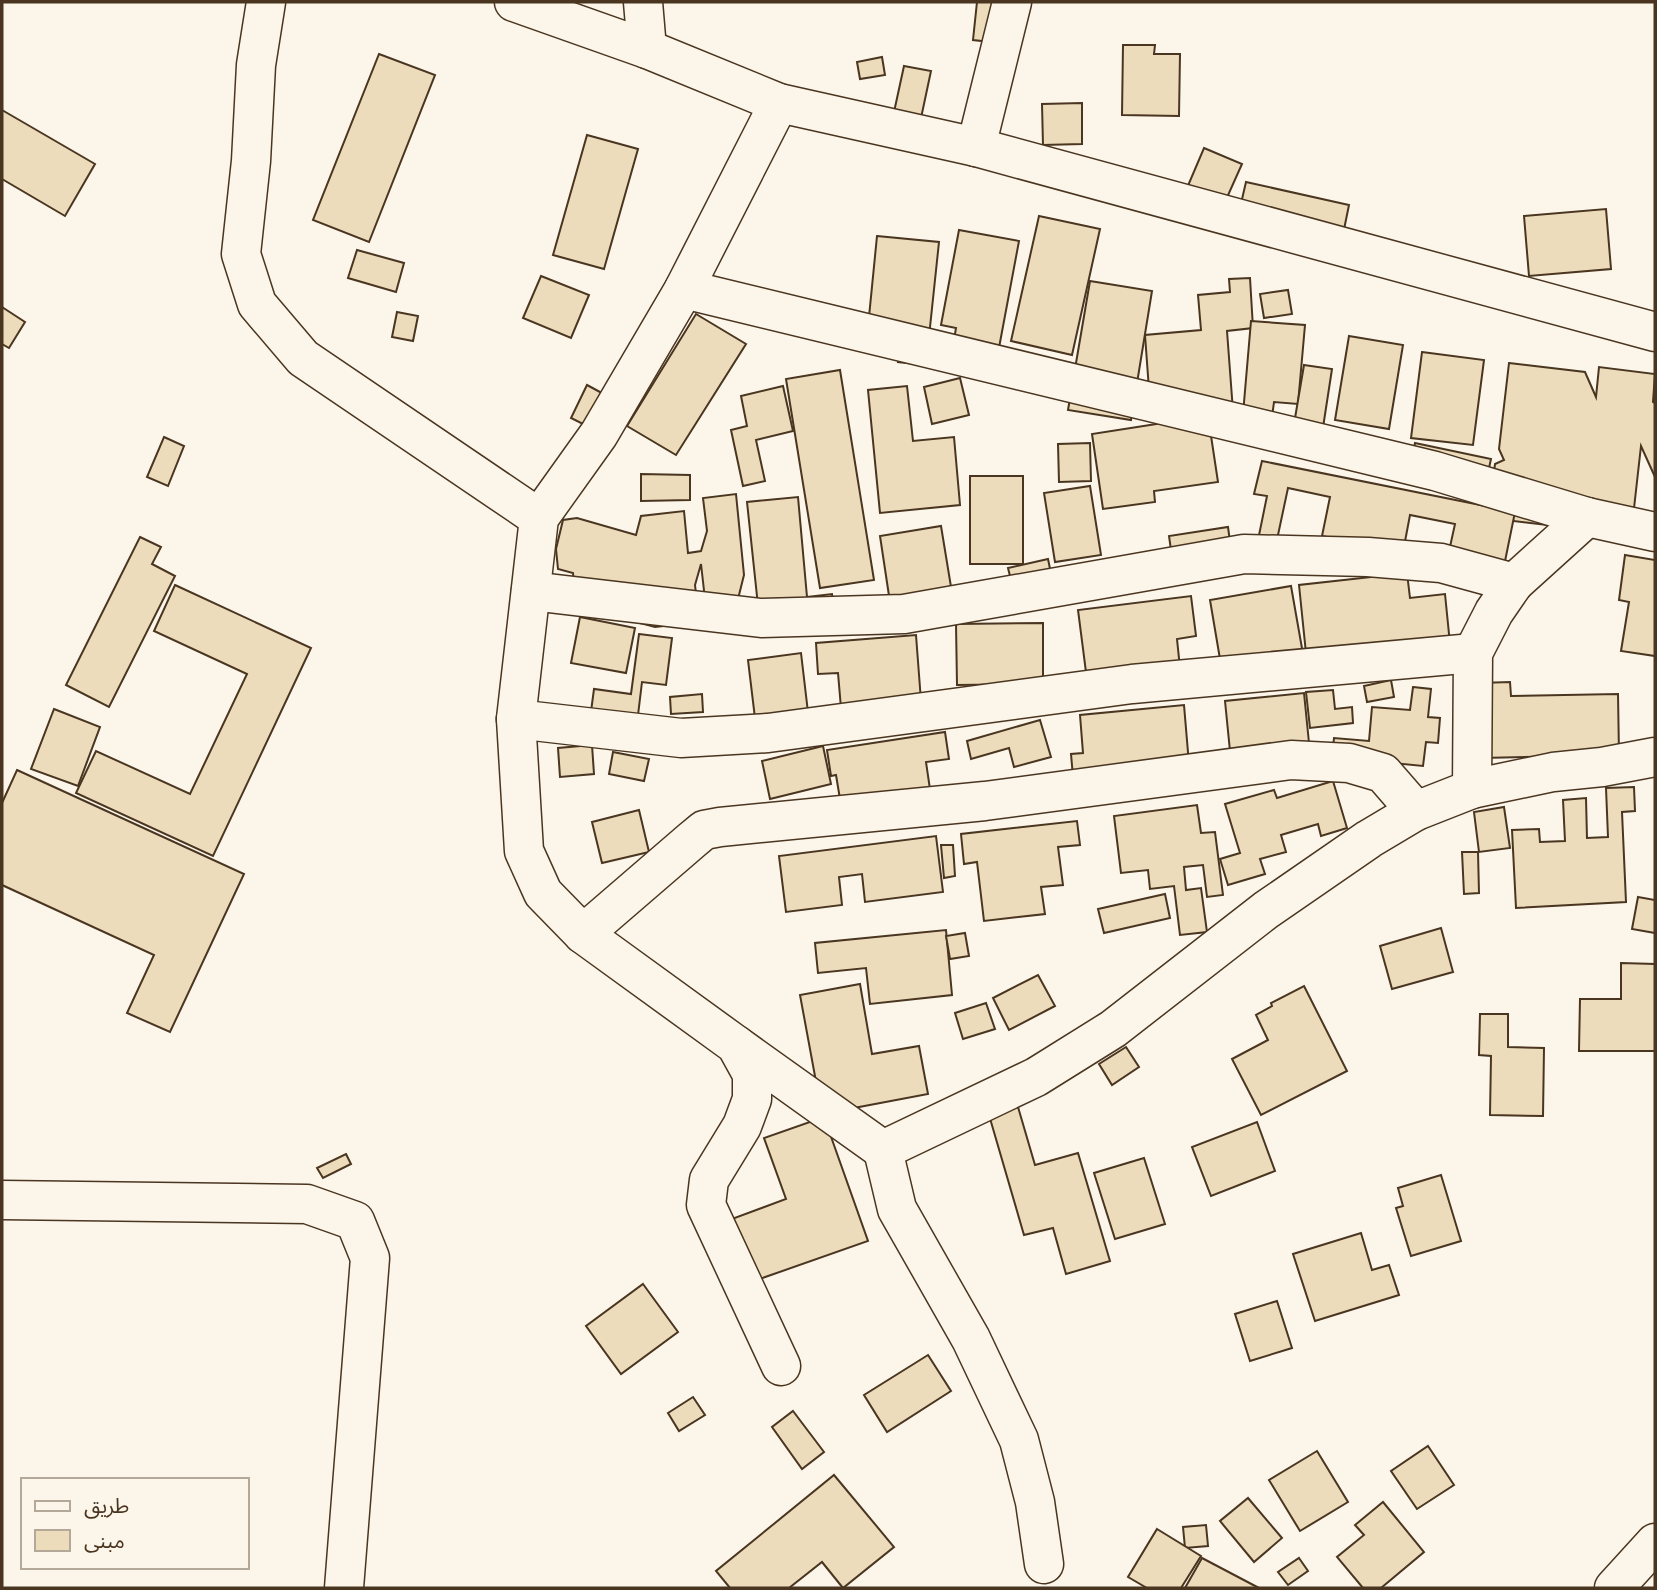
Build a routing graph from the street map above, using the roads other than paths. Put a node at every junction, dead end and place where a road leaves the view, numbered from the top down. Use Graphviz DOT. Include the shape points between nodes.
graph roads {
  1 [pos="266,2"];
  2 [pos="514,2"];
  3 [pos="643,2"];
  4 [pos="1012,2"];
  5 [pos="647,49"];
  6 [pos="779,103"];
  7 [pos="976,147"];
  8 [pos="684,289"];
  9 [pos="1655,332"];
  10 [pos="1587,517"];
  11 [pos="539,518"];
  12 [pos="1655,532"];
  13 [pos="1514,583"];
  14 [pos="531,591"];
  15 [pos="1473,653"];
  16 [pos="516,719"];
  17 [pos="1655,757"];
  18 [pos="1472,789"];
  19 [pos="1416,811"];
  20 [pos="583,934"];
  21 [pos="736,1045"];
  22 [pos="883,1150"];
  23 [pos="2,1200"];
  24 [pos="781,1366"];
  25 [pos="1655,1543"];
  26 [pos="1044,1564"];
  27 [pos="344,1588"];
  28 [pos="1614,1588"];
  1 -- 11 [label="street" via="256,65 241,254 257,304 303,358"];
  2 -- 5 [label="street"];
  3 -- 5 [label="street"];
  4 -- 7 [label="street"];
  5 -- 6 [label="street"];
  6 -- 7 [label="street"];
  6 -- 8 [label="street"];
  7 -- 9 [label="street"];
  8 -- 10 [label="street" via="1435,471"];
  8 -- 11 [label="street" via="599,434"];
  10 -- 12 [label="street"];
  10 -- 13 [label="street"];
  11 -- 14 [label="street"];
  13 -- 14 [label="street" via="1441,563 1244,554 904,614 761,618"];
  13 -- 15 [label="street"];
  14 -- 16 [label="street"];
  15 -- 16 [label="street" via="1132,684 755,734 681,738"];
  15 -- 18 [label="street"];
  16 -- 20 [label="street" via="524,851 543,893"];
  17 -- 18 [label="street"];
  18 -- 19 [label="street"];
  19 -- 20 [label="street" via="1383,773 1349,763 1292,760 985,801 720,827 704,830"];
  19 -- 22 [label="street" via="1266,909 1112,1029 1035,1077"];
  20 -- 21 [label="street"];
  21 -- 22 [label="street"];
  21 -- 24 [label="street" via="752,1074 752,1099 742,1126 709,1180 706,1205"];
  22 -- 26 [label="street" via="897,1209 971,1339 1019,1440"];
  23 -- 27 [label="street" via="307,1204 355,1221 370,1258"];
  25 -- 28 [label="street"];
}
